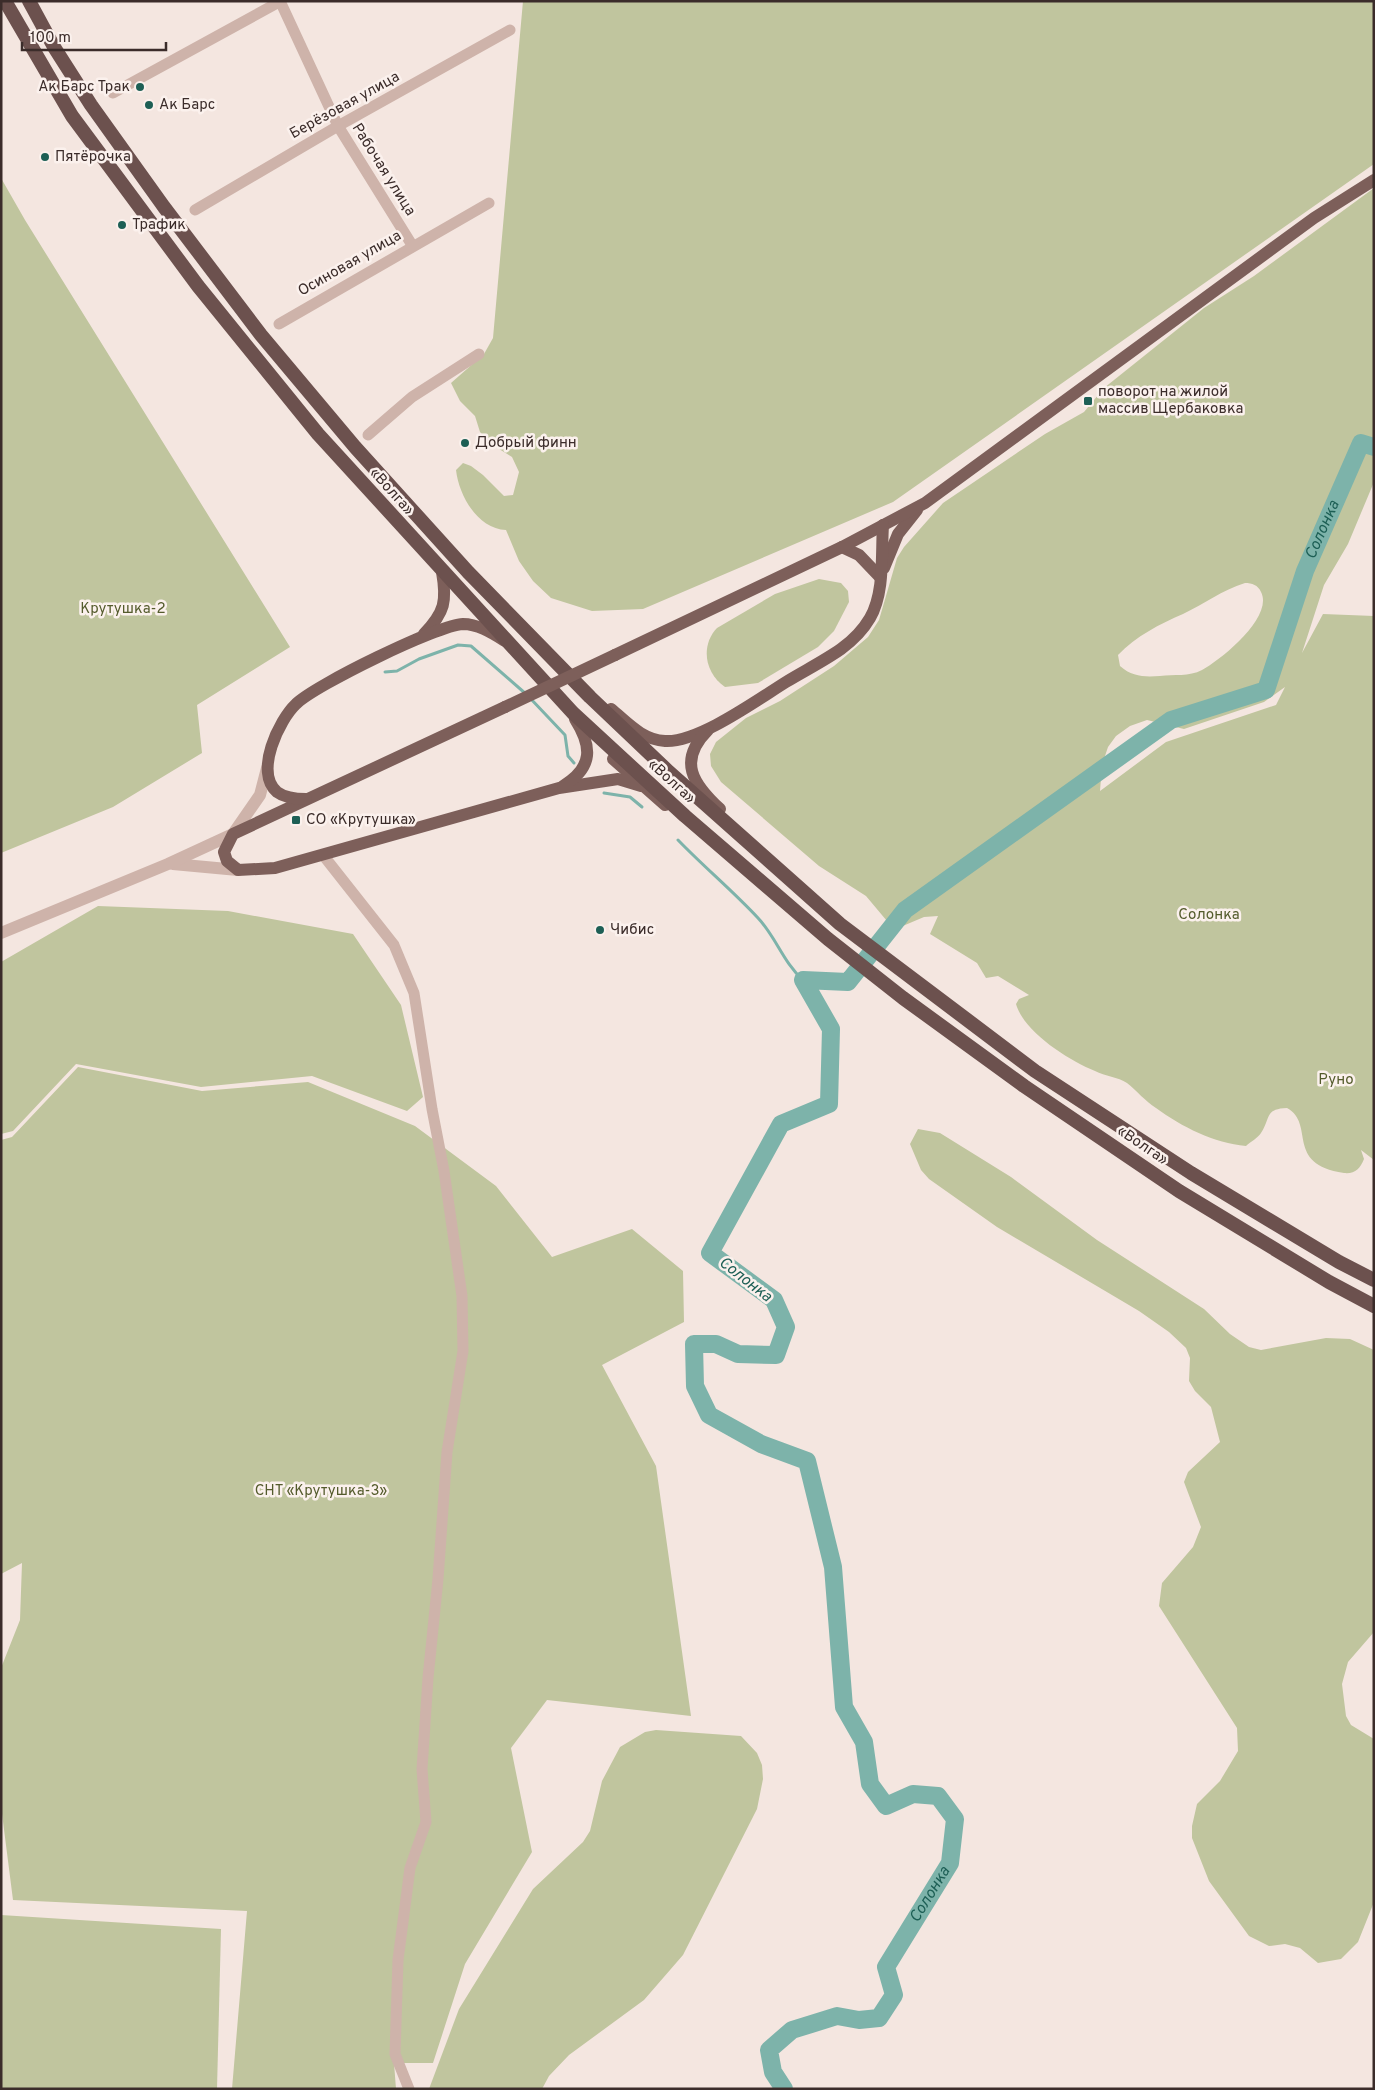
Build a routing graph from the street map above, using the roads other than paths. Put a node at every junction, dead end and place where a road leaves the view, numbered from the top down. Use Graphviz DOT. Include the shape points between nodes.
graph roads {
  1 [pos="5,1"];
  2 [pos="29,1"];
  3 [pos="281,1"];
  4 [pos="510,30"];
  5 [pos="113,93"];
  6 [pos="338,126"];
  7 [pos="1374,180"];
  8 [pos="489,203"];
  9 [pos="195,210"];
  10 [pos="412,245"];
  11 [pos="278,324"];
  12 [pos="480,354"];
  13 [pos="368,435"];
  14 [pos="925,503"];
  15 [pos="883,525"];
  16 [pos="842,546"];
  17 [pos="442,572"];
  18 [pos="880,577"];
  19 [pos="423,635"];
  20 [pos="505,641"];
  21 [pos="590,697"];
  22 [pos="573,713"];
  23 [pos="581,727"];
  24 [pos="710,728"];
  25 [pos="267,768"];
  26 [pos="641,786"];
  27 [pos="559,788"];
  28 [pos="309,799"];
  29 [pos="685,816"];
  30 [pos="233,834"];
  31 [pos="741,835"];
  32 [pos="323,856"];
  33 [pos="168,864"];
  34 [pos="238,870"];
  35 [pos="1,933"];
  36 [pos="1374,1280"];
  37 [pos="1374,1306"];
  38 [pos="409,2089"];
  1 -- 17 [label="highway, «Волга»" via="72,116 198,286 318,434"];
  2 -- 21 [label="highway, «Волга»" via="91,105 261,335 349,440 452,554"];
  3 -- 5 [label="street"];
  3 -- 6 [label="street, Рабочая улица"];
  4 -- 6 [label="street, Берёзовая улица"];
  6 -- 9 [label="street, Берёзовая улица"];
  6 -- 10 [label="street, Рабочая улица"];
  7 -- 14 [label="main road" via="1314,218"];
  8 -- 10 [label="street, Осиновая улица"];
  10 -- 11 [label="street, Осиновая улица"];
  12 -- 13 [label="street" via="412,397"];
  14 -- 15 [label="main road"];
  14 -- 18 [label="main road" via="898,534"];
  15 -- 16 [label="main road"];
  15 -- 18 [label="main road"];
  16 -- 18 [label="main road" via="858,554"];
  16 -- 28 [label="main road, bridge"];
  17 -- 19 [label="main road" via="445,600 442,610"];
  17 -- 20 [label="highway, «Волга»"];
  18 -- 24 [label="main road" via="870,618 852,640"];
  19 -- 20 [label="main road" via="467,624"];
  19 -- 25 [label="main road" via="298,702 277,732"];
  20 -- 22 [label="highway, «Волга»"];
  21 -- 24 [label="main road" via="652,739 666,742"];
  21 -- 31 [label="highway, «Волга»" via="668,772"];
  22 -- 23 [label="main road"];
  22 -- 29 [label="highway, «Волга»"];
  23 -- 26 [label="main road"];
  23 -- 27 [label="main road" via="588,744 585,762 576,776"];
  24 -- 31 [label="main road" via="696,744 691,759 692,771 699,786"];
  25 -- 28 [label="main road" via="277,792"];
  25 -- 30 [label="street" via="260,794"];
  26 -- 27 [label="main road" via="618,779"];
  26 -- 29 [label="main road"];
  27 -- 32 [label="main road"];
  28 -- 30 [label="main road"];
  29 -- 37 [label="highway, «Волга»" via="828,939 1024,1086 1179,1191"];
  30 -- 33 [label="street"];
  30 -- 34 [label="main road" via="224,852 226,861"];
  31 -- 36 [label="highway, «Волга»" via="840,924 1036,1071 1191,1173"];
  32 -- 34 [label="main road" via="275,868"];
  32 -- 38 [label="street" via="394,944 414,993 462,1296 463,1351 447,1452 427,1687 422,1769 426,1822 410,1868 398,1960 395,2054"];
  33 -- 34 [label="street"];
  33 -- 35 [label="street"];
}
